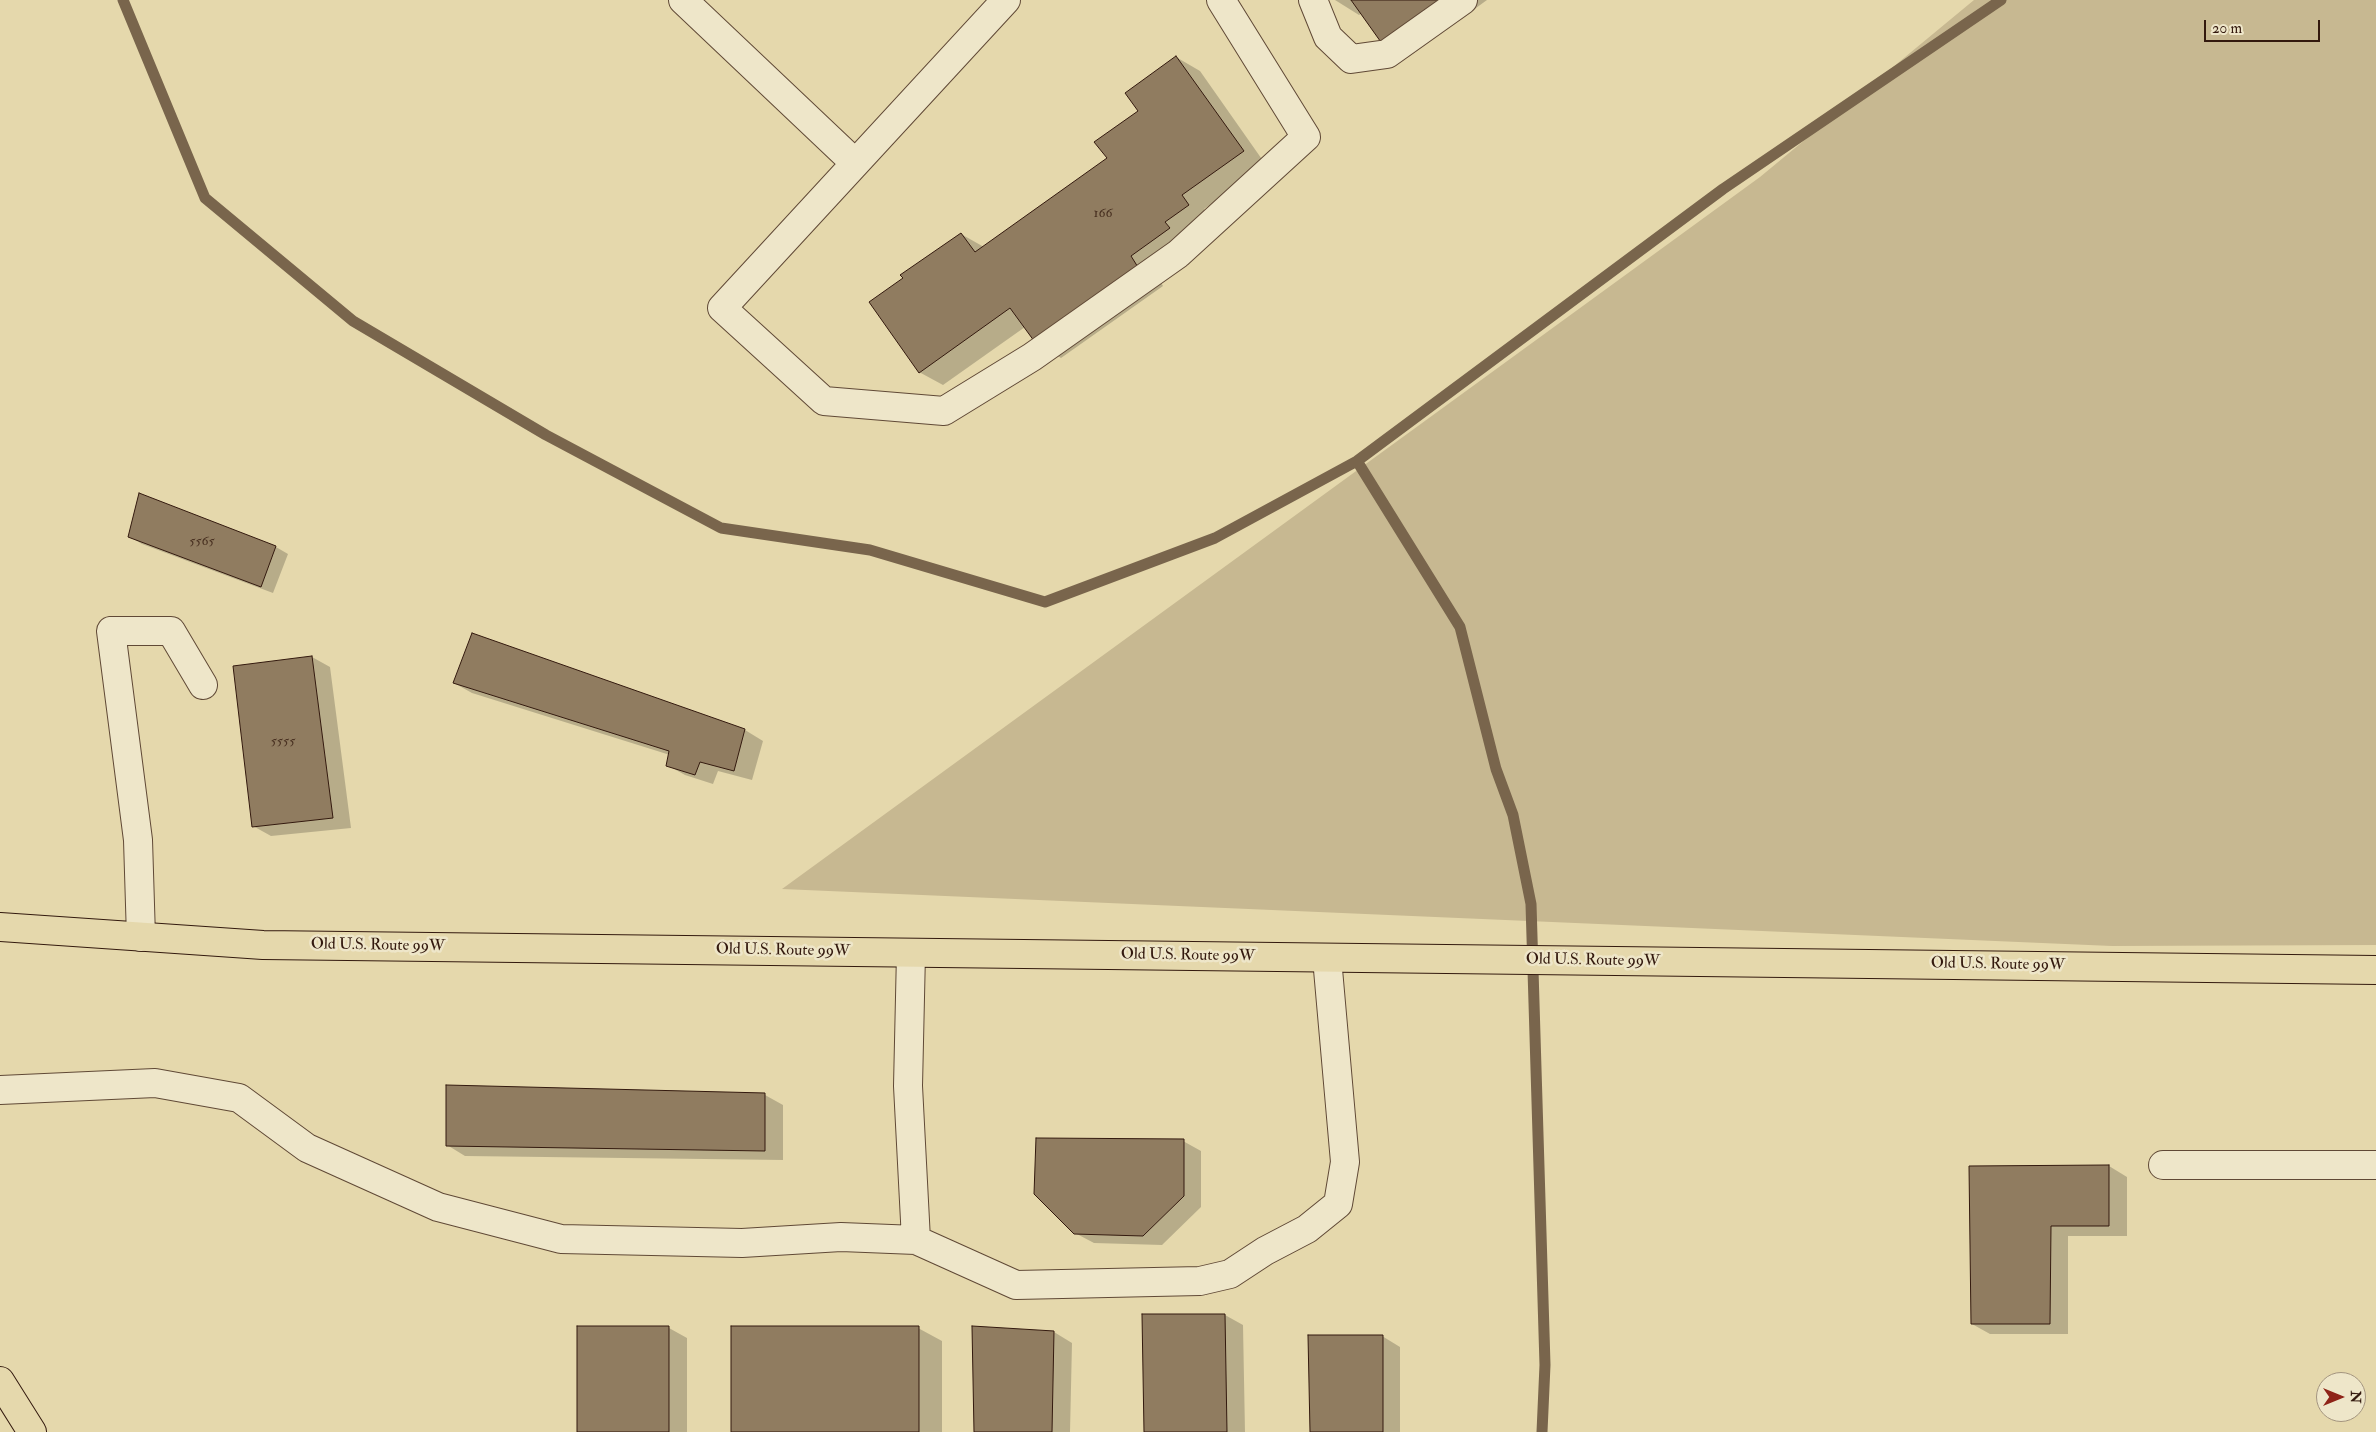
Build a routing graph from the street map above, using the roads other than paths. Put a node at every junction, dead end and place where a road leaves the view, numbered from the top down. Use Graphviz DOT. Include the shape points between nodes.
graph roads {
  1 [pos="683,0"];
  2 [pos="1006,0"];
  3 [pos="1221,0"];
  4 [pos="1313,0"];
  5 [pos="1463,0"];
  6 [pos="855,164"];
  7 [pos="203,685"];
  8 [pos="0,927"];
  9 [pos="141,937"];
  10 [pos="912,953"];
  11 [pos="1327,958"];
  12 [pos="2376,970"];
  13 [pos="0,1090"];
  14 [pos="2163,1165"];
  15 [pos="2376,1165"];
  16 [pos="916,1240"];
  17 [pos="0,1381"];
  18 [pos="32,1432"];
  1 -- 6 [label="lane"];
  2 -- 6 [label="lane"];
  3 -- 6 [label="lane" via="1306,137 1178,254 1032,356 944,411 824,400 722,308"];
  4 -- 5 [label="lane" via="1328,37 1351,59 1387,54"];
  7 -- 9 [label="lane" via="171,632 111,632 138,840"];
  8 -- 9 [label="main road, Old U.S. Route 99W"];
  9 -- 10 [label="main road, Old U.S. Route 99W" via="263,945"];
  10 -- 11 [label="main road, Old U.S. Route 99W"];
  10 -- 16 [label="lane" via="908,1086"];
  11 -- 12 [label="main road, Old U.S. Route 99W"];
  11 -- 16 [label="lane" via="1345,1162 1338,1204 1307,1228 1230,1274 1200,1281 1016,1285"];
  13 -- 16 [label="lane" via="155,1083 239,1098 307,1148 438,1206 561,1239 742,1243 841,1237"];
  14 -- 15 [label="lane"];
  17 -- 18 [label="main road"];
}
